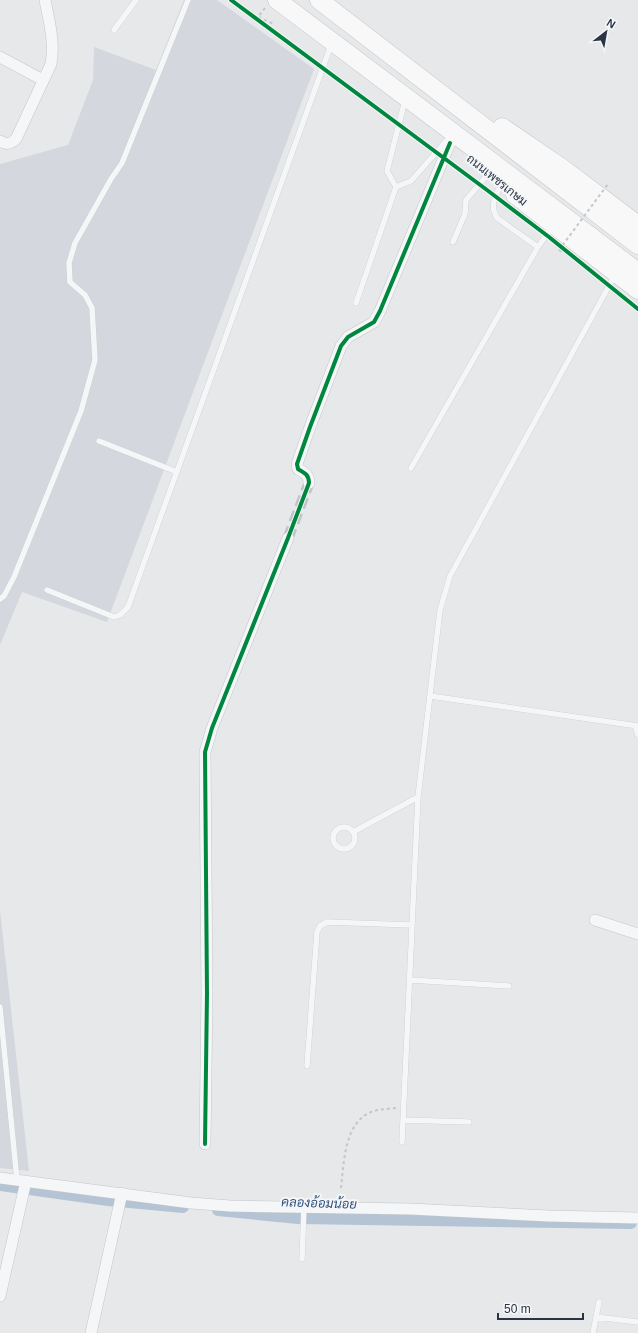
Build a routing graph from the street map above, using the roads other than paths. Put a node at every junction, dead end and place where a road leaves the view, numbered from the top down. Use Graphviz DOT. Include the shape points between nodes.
graph roads {
  1 [pos="45,0"];
  2 [pos="136,0"];
  3 [pos="188,0"];
  4 [pos="277,0"];
  5 [pos="319,0"];
  6 [pos="114,30"];
  7 [pos="332,41"];
  8 [pos="0,57"];
  9 [pos="362,63"];
  10 [pos="406,67"];
  11 [pos="43,80"];
  12 [pos="404,104"];
  13 [pos="0,141"];
  14 [pos="449,141"];
  15 [pos="495,179"];
  16 [pos="396,187"];
  17 [pos="638,225"];
  18 [pos="550,230"];
  19 [pos="453,242"];
  20 [pos="638,245"];
  21 [pos="538,247"];
  22 [pos="638,272"];
  23 [pos="616,273"];
  24 [pos="638,290"];
  25 [pos="356,303"];
  26 [pos="99,441"];
  27 [pos="411,468"];
  28 [pos="177,472"];
  29 [pos="309,483"];
  30 [pos="288,538"];
  31 [pos="47,590"];
  32 [pos="0,599"];
  33 [pos="430,696"];
  34 [pos="636,726"];
  35 [pos="638,735"];
  36 [pos="418,797"];
  37 [pos="353,832"];
  38 [pos="595,920"];
  39 [pos="412,925"];
  40 [pos="638,934"];
  41 [pos="410,980"];
  42 [pos="509,986"];
  43 [pos="0,1007"];
  44 [pos="307,1066"];
  45 [pos="403,1120"];
  46 [pos="469,1122"];
  47 [pos="402,1142"];
  48 [pos="205,1144"];
  49 [pos="0,1178"];
  50 [pos="23,1185"];
  51 [pos="121,1199"];
  52 [pos="305,1211"];
  53 [pos="638,1218"];
  54 [pos="302,1259"];
  55 [pos="0,1296"];
  56 [pos="599,1302"];
  57 [pos="596,1317"];
  58 [pos="638,1322"];
  59 [pos="91,1333"];
  60 [pos="593,1333"];
  1 -- 11 [label="street" via="53,52 51,64"];
  2 -- 6 [label="lane"];
  3 -- 32 [label="lane" via="122,163 75,243 69,263 70,282 85,295 92,308 95,360 87,392 72,432 14,577"];
  4 -- 7 [label="main road, ถนนเพชรเกษม"];
  5 -- 10 [label="main road"];
  7 -- 9 [label="main road, ถนนเพชรเกษม"];
  7 -- 28 [label="lane"];
  8 -- 11 [label="street"];
  9 -- 12 [label="main road, ถนนเพชรเกษม"];
  9 -- 22 [label="main road, ถนนเพชรเกษม" via="447,130"];
  10 -- 17 [label="main road" via="531,146"];
  10 -- 20 [label="main road"];
  11 -- 13 [label="street" via="16,139 6,144"];
  12 -- 14 [label="main road, ถนนเพชรเกษม"];
  12 -- 16 [label="lane" via="387,171"];
  14 -- 15 [label="main road, ถนนเพชรเกษม"];
  14 -- 16 [label="lane" via="411,181"];
  14 -- 29 [label="street" via="380,311 374,322 348,337 341,346 297,464 298,469 309,477"];
  15 -- 18 [label="main road, ถนนเพชรเกษม"];
  15 -- 19 [label="lane" via="466,200 465,214"];
  15 -- 21 [label="lane" via="492,211 497,218"];
  16 -- 25 [label="lane"];
  18 -- 21 [label="lane"];
  18 -- 23 [label="main road, ถนนเพชรเกษม"];
  21 -- 27 [label="lane"];
  23 -- 24 [label="main road, ถนนเพชรเกษม"];
  23 -- 33 [label="lane" via="450,576 440,610"];
  26 -- 28 [label="lane"];
  28 -- 31 [label="lane" via="128,607 120,615 114,617"];
  30 -- 48 [label="street" via="212,728 205,752"];
  33 -- 34 [label="lane"];
  33 -- 36 [label="lane"];
  34 -- 35 [label="lane"];
  36 -- 37 [label="lane"];
  36 -- 39 [label="lane"];
  37 -- 37 [label="lane" via="355,840 350,847 342,849 334,845 332,836 337,829 346,827"];
  38 -- 40 [label="street"];
  39 -- 41 [label="lane"];
  39 -- 44 [label="lane" via="327,922 320,926 317,932"];
  41 -- 42 [label="lane"];
  41 -- 45 [label="lane"];
  43 -- 50 [label="lane"];
  45 -- 46 [label="lane"];
  45 -- 47 [label="lane"];
  49 -- 50 [label="street"];
  50 -- 51 [label="street"];
  50 -- 55 [label="street"];
  51 -- 52 [label="street"];
  51 -- 59 [label="street"];
  52 -- 53 [label="street" via="410,1209"];
  52 -- 54 [label="lane"];
  56 -- 57 [label="lane"];
  57 -- 58 [label="lane"];
  57 -- 60 [label="lane"];
}
